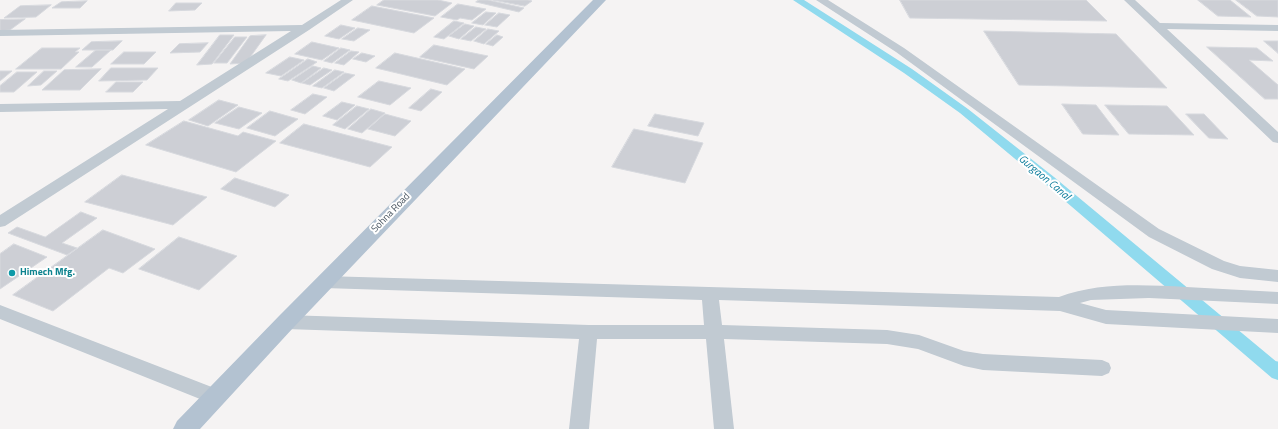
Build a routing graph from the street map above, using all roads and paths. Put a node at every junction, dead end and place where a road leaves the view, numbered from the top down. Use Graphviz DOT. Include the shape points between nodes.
graph roads {
  1 [pos="348,0"];
  2 [pos="600,0"];
  3 [pos="821,0"];
  4 [pos="1129,0"];
  5 [pos="1157,26"];
  6 [pos="305,28"];
  7 [pos="1278,28"];
  8 [pos="0,33"];
  9 [pos="185,105"];
  10 [pos="0,108"];
  11 [pos="1278,139"];
  12 [pos="0,222"];
  13 [pos="1278,276"];
  14 [pos="324,282"];
  15 [pos="710,294"];
  16 [pos="1278,298"];
  17 [pos="1060,304"];
  18 [pos="0,312"];
  19 [pos="286,322"];
  20 [pos="1278,326"];
  21 [pos="589,332"];
  22 [pos="714,332"];
  23 [pos="1102,368"];
  24 [pos="215,397"];
  25 [pos="185,429"];
  26 [pos="579,429"];
  27 [pos="724,429"];
  1 -- 6 [label="street"];
  2 -- 14 [label="main road, Sohna Road"];
  3 -- 13 [label="street" via="900,50 1154,233 1218,265 1240,272"];
  4 -- 5 [label="street"];
  5 -- 7 [label="street"];
  5 -- 11 [label="street"];
  6 -- 8 [label="street"];
  6 -- 9 [label="street"];
  9 -- 10 [label="street"];
  9 -- 12 [label="street"];
  14 -- 15 [label="street"];
  14 -- 19 [label="main road, Sohna Road"];
  15 -- 17 [label="street"];
  15 -- 22 [label="street"];
  16 -- 17 [label="street" via="1149,292 1091,294"];
  17 -- 20 [label="street" via="1106,317"];
  18 -- 24 [label="street"];
  19 -- 21 [label="street"];
  19 -- 24 [label="main road, Sohna Road"];
  21 -- 22 [label="street"];
  21 -- 26 [label="street"];
  22 -- 23 [label="street" via="887,337 919,342 964,358 984,362"];
  22 -- 27 [label="street"];
  24 -- 25 [label="main road, Sohna Road"];
}
